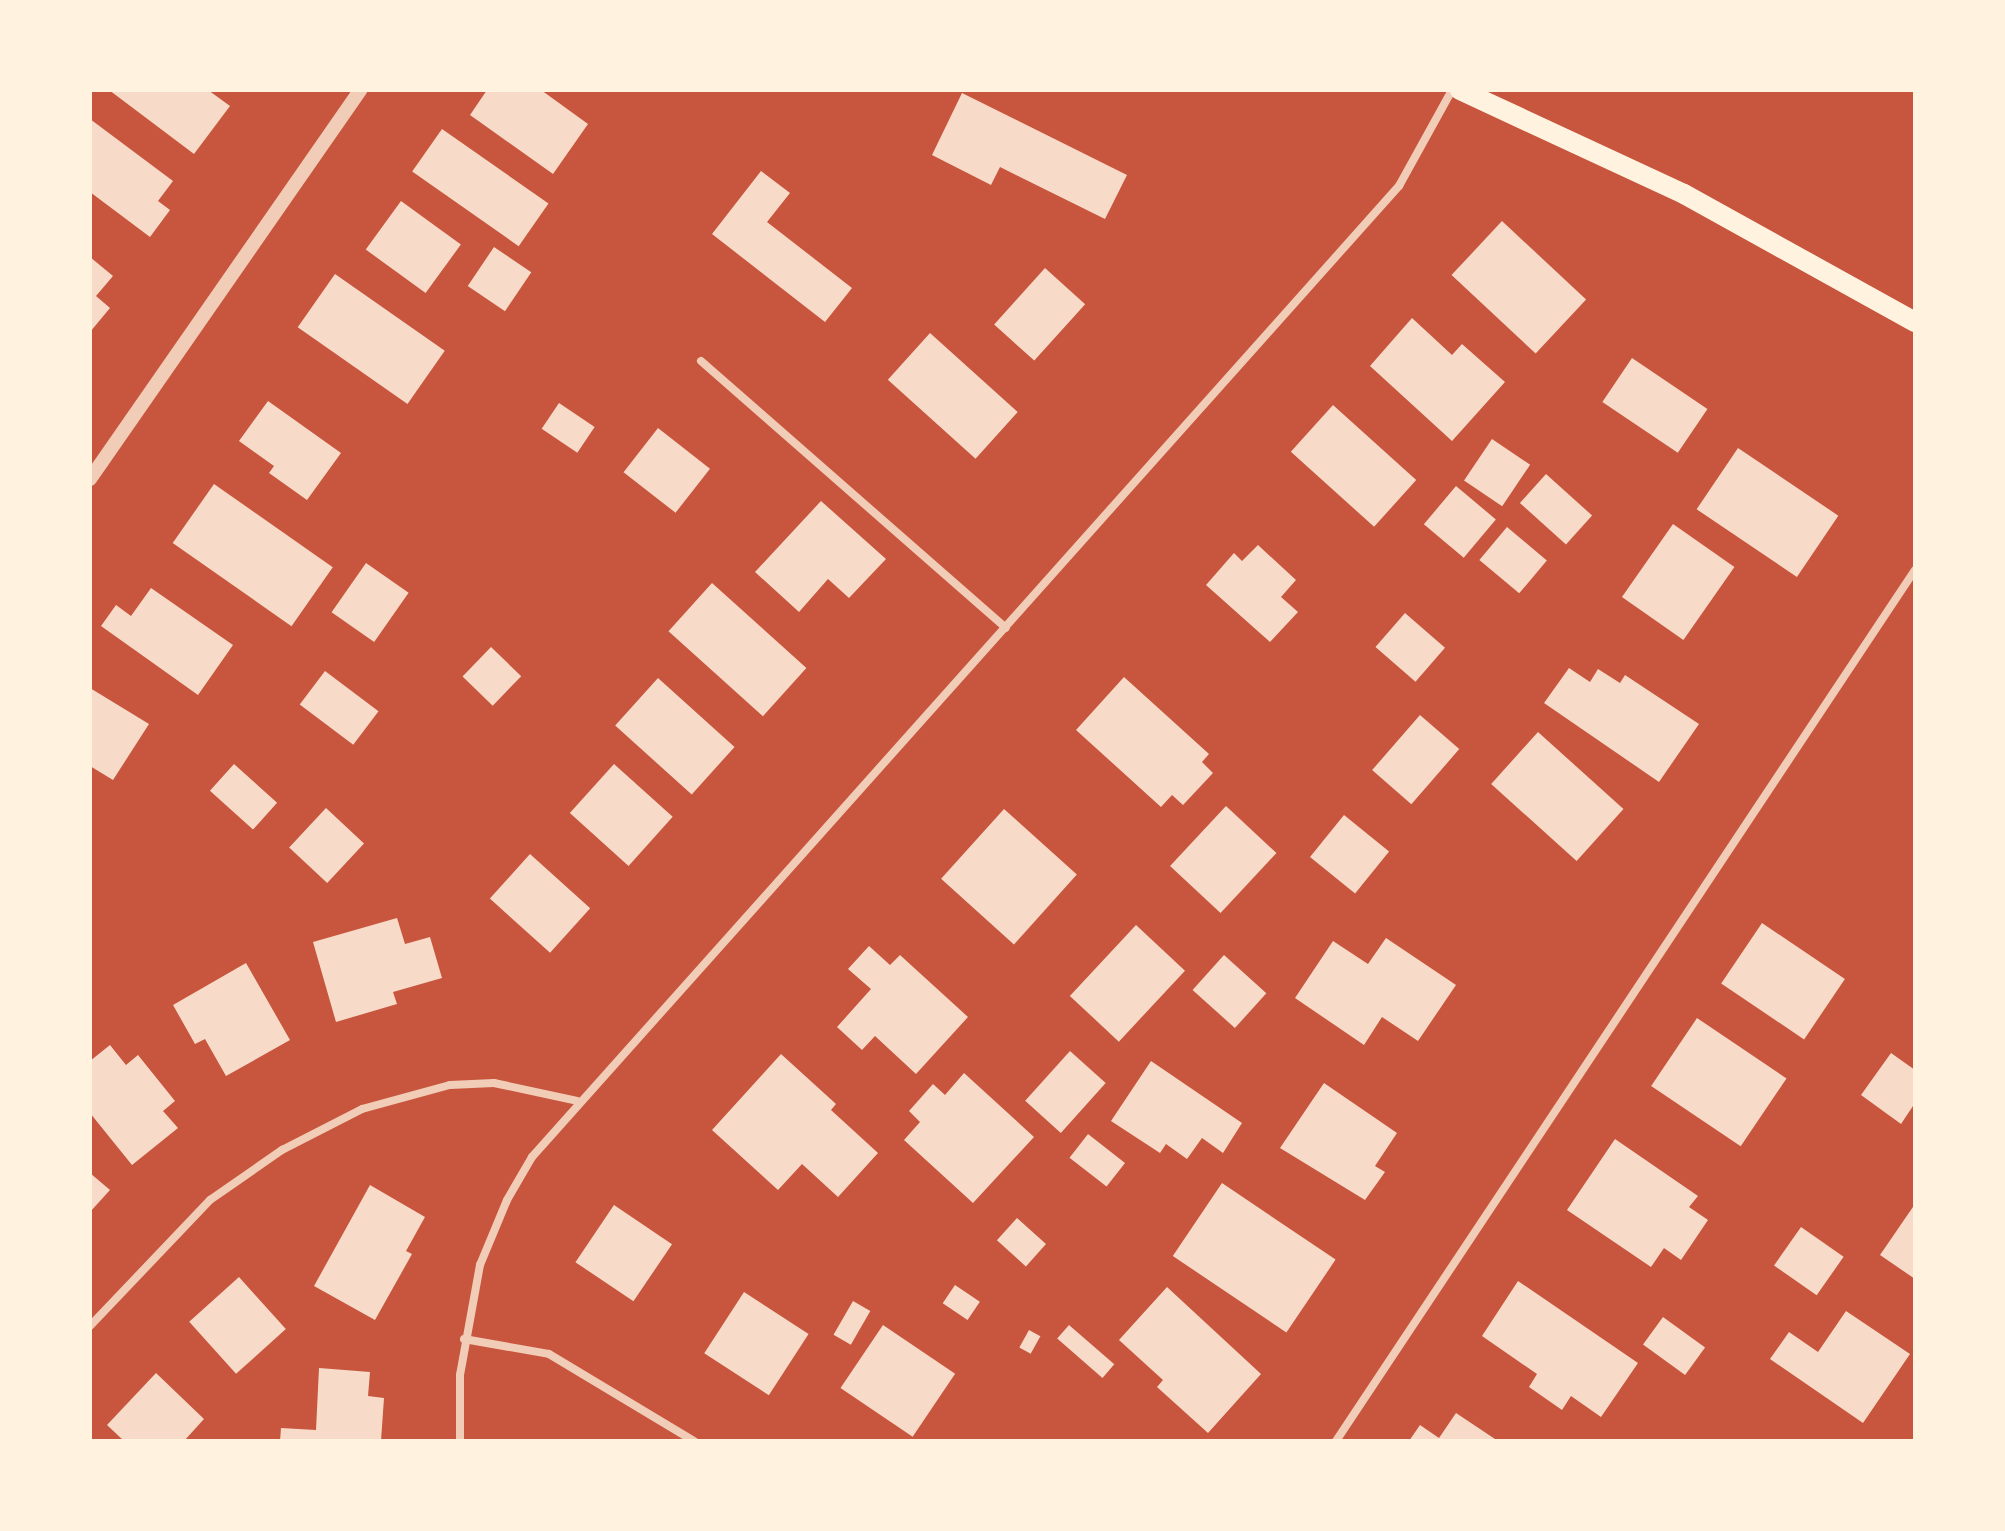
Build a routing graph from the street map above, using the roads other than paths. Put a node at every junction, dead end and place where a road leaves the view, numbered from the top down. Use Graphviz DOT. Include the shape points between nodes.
graph roads {
  1 [pos="360,90"];
  2 [pos="1452,90"];
  3 [pos="1460,90"];
  4 [pos="1915,322"];
  5 [pos="701,361"];
  6 [pos="90,479"];
  7 [pos="1915,570"];
  8 [pos="1006,628"];
  9 [pos="577,1101"];
  10 [pos="90,1326"];
  11 [pos="464,1339"];
  12 [pos="460,1441"];
  13 [pos="694,1441"];
  14 [pos="1336,1441"];
  1 -- 6 [label="street"];
  2 -- 8 [label="street" via="1399,186"];
  3 -- 4 [label="main road" via="1684,194"];
  5 -- 8 [label="street"];
  7 -- 14 [label="street"];
  8 -- 9 [label="street"];
  9 -- 10 [label="street" via="494,1083 450,1085 362,1109 282,1150 210,1200"];
  9 -- 11 [label="street" via="532,1157 507,1200 480,1265"];
  11 -- 12 [label="street"];
  11 -- 13 [label="street" via="549,1354"];
}
